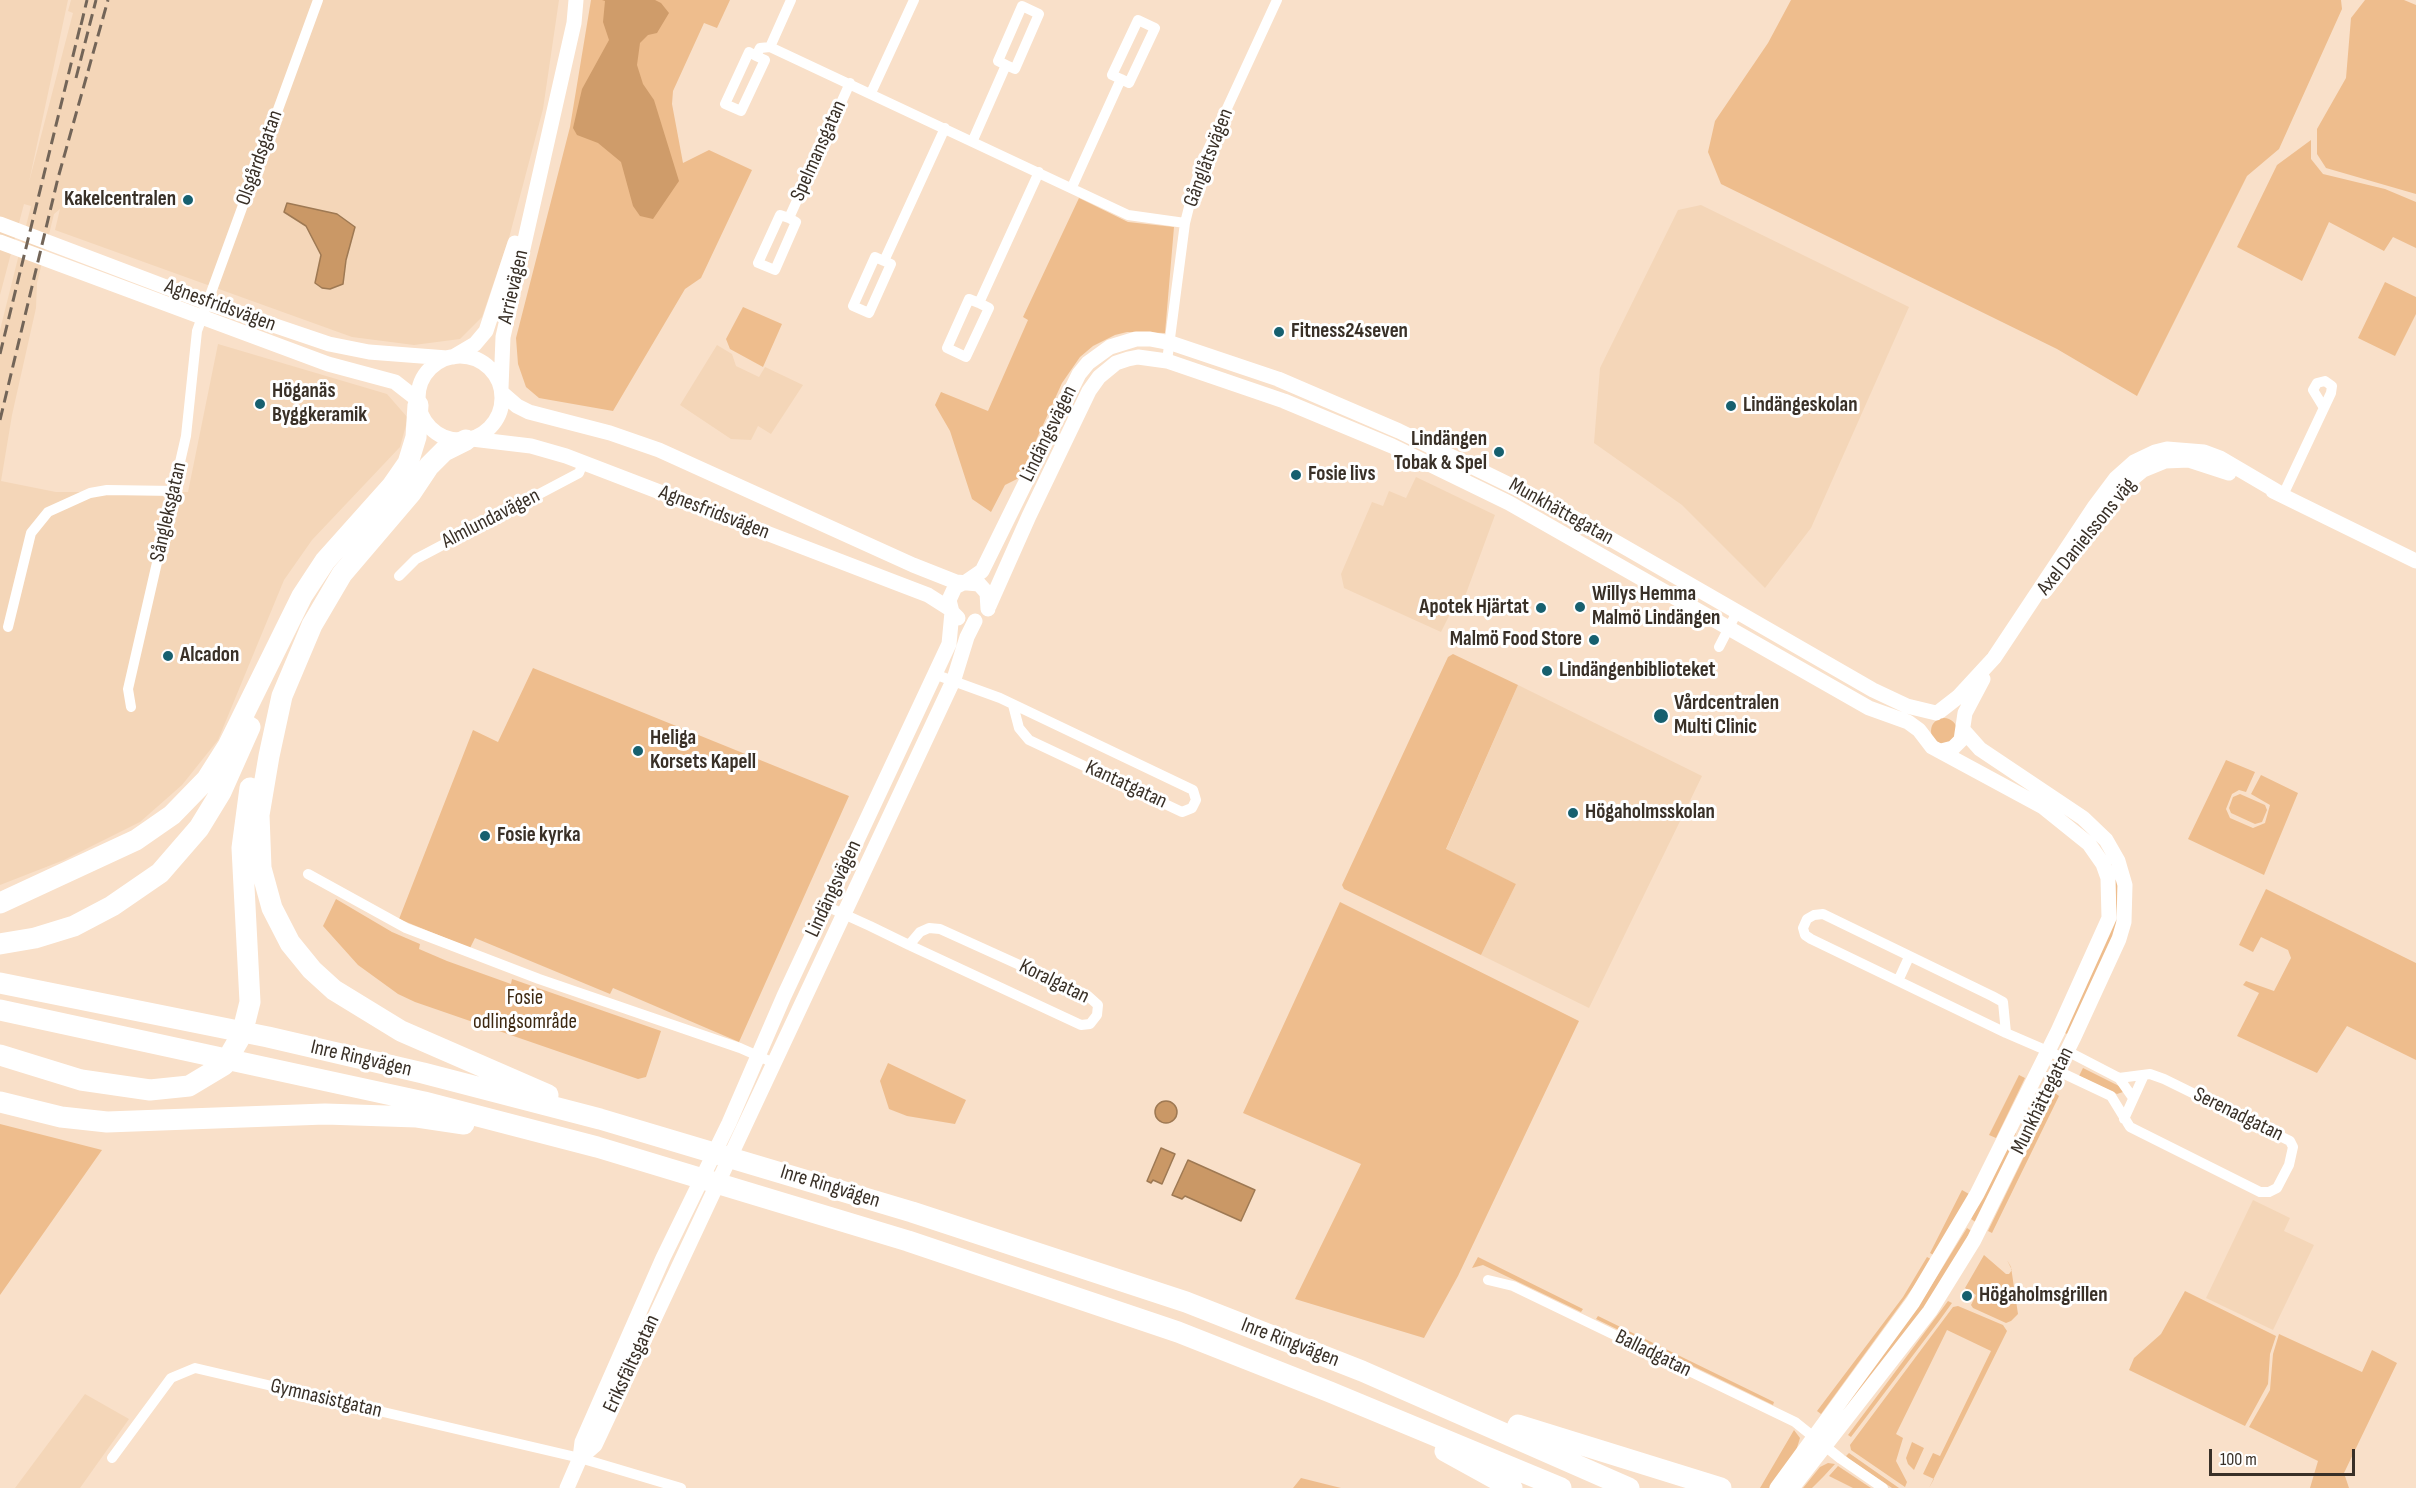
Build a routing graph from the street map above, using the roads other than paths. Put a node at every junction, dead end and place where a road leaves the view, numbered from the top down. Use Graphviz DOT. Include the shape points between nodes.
graph roads {
  1 [pos="318,0"];
  2 [pos="576,0"];
  3 [pos="791,0"];
  4 [pos="914,0"];
  5 [pos="1277,0"];
  6 [pos="770,47"];
  7 [pos="756,56"];
  8 [pos="1006,65"];
  9 [pos="1121,79"];
  10 [pos="850,83"];
  11 [pos="871,93"];
  12 [pos="945,128"];
  13 [pos="973,140"];
  14 [pos="1039,172"];
  15 [pos="535,187"];
  16 [pos="1072,187"];
  17 [pos="789,218"];
  18 [pos="1185,223"];
  19 [pos="0,224"];
  20 [pos="0,242"];
  21 [pos="884,261"];
  22 [pos="979,303"];
  23 [pos="205,310"];
  24 [pos="1171,343"];
  25 [pos="450,358"];
  26 [pos="1167,361"];
  27 [pos="501,390"];
  28 [pos="418,402"];
  29 [pos="2324,408"];
  30 [pos="469,439"];
  31 [pos="583,463"];
  32 [pos="175,491"];
  33 [pos="2283,495"];
  34 [pos="2416,561"];
  35 [pos="399,576"];
  36 [pos="964,582"];
  37 [pos="989,606"];
  38 [pos="951,610"];
  39 [pos="1737,612"];
  40 [pos="287,621"];
  41 [pos="975,621"];
  42 [pos="8,627"];
  43 [pos="1729,627"];
  44 [pos="1719,647"];
  45 [pos="1994,657"];
  46 [pos="934,674"];
  47 [pos="954,680"];
  48 [pos="282,696"];
  49 [pos="1014,705"];
  50 [pos="131,707"];
  51 [pos="1938,712"];
  52 [pos="1964,728"];
  53 [pos="1925,738"];
  54 [pos="1941,751"];
  55 [pos="308,874"];
  56 [pos="0,903"];
  57 [pos="826,906"];
  58 [pos="845,915"];
  59 [pos="0,944"];
  60 [pos="909,945"];
  61 [pos="1909,957"];
  62 [pos="1898,981"];
  63 [pos="0,983"];
  64 [pos="0,1010"];
  65 [pos="2006,1033"];
  66 [pos="2048,1051"];
  67 [pos="0,1055"];
  68 [pos="759,1056"];
  69 [pos="2063,1060"];
  70 [pos="774,1063"];
  71 [pos="2144,1075"];
  72 [pos="2119,1078"];
  73 [pos="2111,1096"];
  74 [pos="2133,1098"];
  75 [pos="0,1102"];
  76 [pos="600,1119"];
  77 [pos="2124,1119"];
  78 [pos="735,1126"];
  79 [pos="597,1147"];
  80 [pos="716,1168"];
  81 [pos="1488,1280"];
  82 [pos="1362,1371"];
  83 [pos="1330,1392"];
  84 [pos="1813,1437"];
  85 [pos="1826,1448"];
  86 [pos="112,1458"];
  87 [pos="580,1458"];
  88 [pos="567,1488"];
  89 [pos="681,1488"];
  90 [pos="1512,1488"];
  91 [pos="1561,1488"];
  92 [pos="1629,1488"];
  93 [pos="1721,1488"];
  94 [pos="1777,1488"];
  95 [pos="1792,1488"];
  96 [pos="1883,1488"];
  1 -- 23 [label="street, Olsgårdsgatan"];
  2 -- 15 [label="street, Arrievägen"];
  3 -- 6 [label="street"];
  4 -- 11 [label="street, Spelmansgatan"];
  5 -- 18 [label="street, Gånglåtsvägen" via="1205,156"];
  6 -- 7 [label="street" via="760,48"];
  6 -- 10 [label="street, Spelmansgatan"];
  7 -- 7 [label="street" via="765,60 741,111 725,104 749,52"];
  8 -- 8 [label="street" via="1015,69 1039,14 1022,6 998,61"];
  8 -- 13 [label="street"];
  9 -- 9 [label="street" via="1130,82 1155,28 1138,20 1112,75"];
  9 -- 16 [label="street"];
  10 -- 11 [label="street, Spelmansgatan"];
  10 -- 17 [label="street, Spelmansgatan"];
  11 -- 12 [label="street, Spelmansgatan"];
  12 -- 13 [label="street, Spelmansgatan"];
  12 -- 21 [label="street"];
  13 -- 14 [label="street, Spelmansgatan"];
  14 -- 16 [label="street, Spelmansgatan"];
  14 -- 22 [label="street"];
  15 -- 25 [label="street, Arrievägen" via="486,331 475,344"];
  15 -- 27 [label="street, Arrievägen" via="501,346"];
  16 -- 18 [label="street, Spelmansgatan" via="1128,214"];
  17 -- 17 [label="street, Spelmansgatan" via="780,215 758,263 774,270 796,222"];
  18 -- 24 [label="street, Gånglåtsvägen"];
  19 -- 23 [label="street, Agnesfridsvägen"];
  20 -- 23 [label="street, Agnesfridsvägen"];
  21 -- 21 [label="street" via="875,257 853,306 869,313 891,264"];
  22 -- 22 [label="street" via="969,299 947,348 966,357 988,308"];
  23 -- 25 [label="street, Agnesfridsvägen" via="345,348"];
  23 -- 28 [label="street, Agnesfridsvägen" via="328,364 395,382"];
  23 -- 32 [label="street, Sångleksgatan" via="196,331 189,420"];
  24 -- 26 [label="street, Gånglåtsvägen"];
  24 -- 36 [label="street, Lindängsvägen" via="1143,339 1123,342 1088,363 1073,384 982,571"];
  24 -- 39 [label="street, Munkhättegatan" via="1278,379 1400,431 1555,507"];
  25 -- 27 [label="street" via="480,361 491,370"];
  25 -- 28 [label="street" via="437,363 426,374 420,384"];
  26 -- 37 [label="street, Lindängsvägen" via="1128,358 1099,377 1016,542"];
  26 -- 43 [label="street, Munkhättegatan" via="1284,401 1392,446 1549,524"];
  27 -- 30 [label="street" via="495,422 483,434"];
  27 -- 36 [label="street, Agnesfridsvägen" via="529,412 660,450 884,553"];
  28 -- 30 [label="street" via="422,416 433,430 448,439"];
  28 -- 40 [label="highway" via="416,437 404,469 325,561"];
  29 -- 33 [label="street"];
  30 -- 31 [label="street, Agnesfridsvägen" via="531,446"];
  30 -- 48 [label="highway" via="436,459 342,574 312,625"];
  31 -- 35 [label="street, Almlundavägen" via="579,473 416,559"];
  31 -- 38 [label="street, Agnesfridsvägen" via="894,582"];
  32 -- 42 [label="street" via="107,490 90,493 48,512 31,533"];
  32 -- 50 [label="street, Sångleksgatan" via="128,689"];
  33 -- 34 [label="street, Axel Danielssons väg"];
  33 -- 45 [label="street, Axel Danielssons väg" via="2202,462 2176,460 2154,465 2125,485"];
  36 -- 37 [label="street" via="982,586"];
  36 -- 38 [label="street, Lindängsvägen" via="952,591"];
  37 -- 41 [label="street, Lindängsvägen"];
  38 -- 41 [label="street" via="962,620"];
  38 -- 46 [label="street, Lindängsvägen" via="951,637"];
  39 -- 43 [label="street"];
  39 -- 51 [label="street, Munkhättegatan" via="1893,700"];
  40 -- 56 [label="highway" via="228,746 207,779 182,806 136,840"];
  40 -- 59 [label="highway" via="240,754 199,828 174,858 142,886 74,926"];
  41 -- 47 [label="street, Lindängsvägen"];
  43 -- 44 [label="street"];
  43 -- 53 [label="street, Munkhättegatan" via="1869,708 1908,722"];
  45 -- 51 [label="street, Axel Danielssons väg" via="1958,697"];
  45 -- 52 [label="street, Axel Danielssons väg" via="1969,704"];
  46 -- 47 [label="street, Kantatgatan"];
  46 -- 57 [label="street, Lindängsvägen"];
  47 -- 49 [label="street, Kantatgatan"];
  47 -- 58 [label="street, Lindängsvägen"];
  48 -- 67 [label="highway" via="255,767 244,820 243,881 250,986 247,1017 224,1065 202,1080 176,1088 132,1089 81,1080"];
  48 -- 76 [label="highway" via="261,805 259,845 269,898 290,943 312,970 363,1010 451,1055"];
  49 -- 49 [label="street, Kantatgatan" via="1193,790 1196,800 1192,808 1182,812 1029,740 1019,728"];
  51 -- 52 [label="street, Munkhättegatan" via="1954,713"];
  51 -- 53 [label="street" via="1926,725"];
  52 -- 54 [label="street" via="1958,744"];
  52 -- 69 [label="street, Munkhättegatan" via="1980,749 2098,830 2123,874 2126,896 2119,939"];
  53 -- 54 [label="street, Munkhättegatan"];
  54 -- 66 [label="street, Munkhättegatan" via="2043,807 2074,829 2103,864 2108,878 2111,905 2105,932"];
  55 -- 68 [label="street" via="417,932"];
  57 -- 58 [label="street, Koralgatan"];
  57 -- 68 [label="street, Lindängsvägen"];
  58 -- 60 [label="street, Koralgatan"];
  58 -- 70 [label="street, Lindängsvägen"];
  60 -- 60 [label="street, Koralgatan" via="1081,1025 1090,1024 1097,1015 1098,1005 1088,996 940,929 920,932"];
  61 -- 62 [label="street"];
  61 -- 62 [label="street" via="1823,914 1807,919 1805,935"];
  61 -- 65 [label="street" via="2003,1002"];
  62 -- 65 [label="street"];
  63 -- 76 [label="highway, Inre Ringvägen" via="268,1037"];
  64 -- 79 [label="highway, Inre Ringvägen" via="424,1102"];
  65 -- 66 [label="street"];
  66 -- 69 [label="street"];
  66 -- 84 [label="street, Munkhättegatan" via="1945,1251 1913,1302"];
  68 -- 70 [label="street"];
  68 -- 78 [label="street, Lindängsvägen"];
  69 -- 72 [label="street"];
  69 -- 73 [label="street"];
  69 -- 85 [label="street, Munkhättegatan" via="1974,1240 1930,1311"];
  70 -- 78 [label="street, Lindängsvägen"];
  71 -- 72 [label="street, Serenadgatan"];
  71 -- 74 [label="street"];
  71 -- 77 [label="street, Serenadgatan" via="2164,1079 2290,1141 2293,1154 2277,1188 2260,1191 2130,1127"];
  72 -- 74 [label="street"];
  73 -- 74 [label="street"];
  73 -- 77 [label="street, Serenadgatan"];
  74 -- 77 [label="street"];
  75 -- 79 [label="highway" via="61,1117 107,1122 325,1114 417,1117"];
  76 -- 82 [label="highway, Inre Ringvägen" via="912,1212 1186,1302"];
  78 -- 80 [label="street, Lindängsvägen"];
  79 -- 83 [label="highway, Inre Ringvägen" via="919,1245 1178,1332"];
  80 -- 87 [label="street, Eriksfältsgatan" via="663,1258 582,1442"];
  80 -- 87 [label="street, Eriksfältsgatan" via="678,1265 595,1445"];
  81 -- 84 [label="street, Balladgatan" via="1513,1286 1795,1422"];
  82 -- 92 [label="highway, Inre Ringvägen"];
  82 -- 93 [label="highway"];
  83 -- 90 [label="highway"];
  83 -- 91 [label="highway, Inre Ringvägen"];
  84 -- 85 [label="street, Balladgatan"];
  84 -- 94 [label="street, Munkhättegatan"];
  85 -- 95 [label="street, Munkhättegatan"];
  85 -- 96 [label="street, Balladgatan"];
  86 -- 87 [label="street, Gymnasistgatan" via="171,1378 195,1368"];
  87 -- 88 [label="street, Eriksfältsgatan"];
  87 -- 89 [label="street, Gymnasistgatan"];
}
